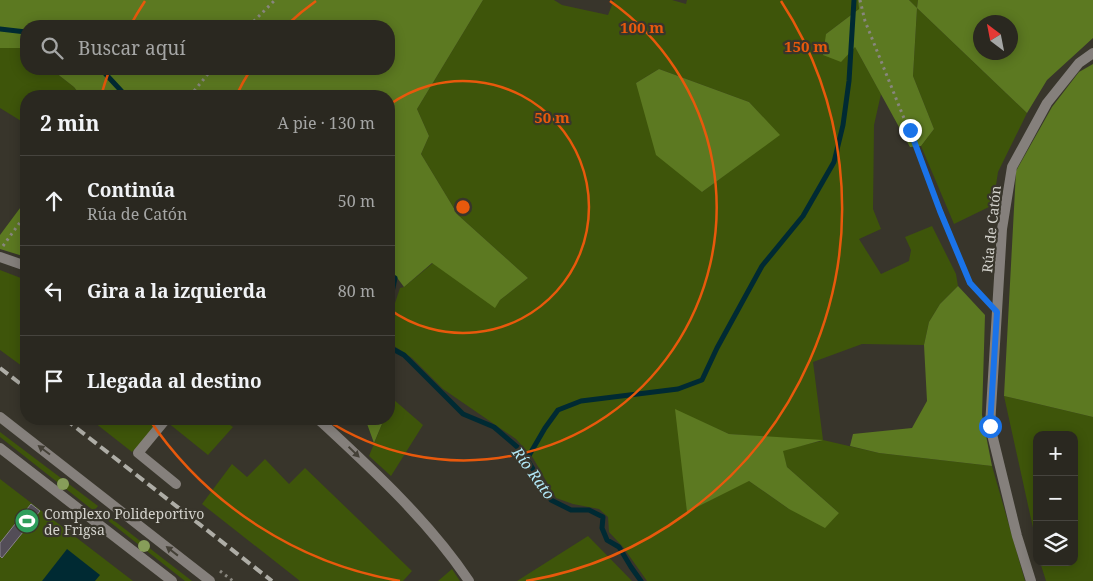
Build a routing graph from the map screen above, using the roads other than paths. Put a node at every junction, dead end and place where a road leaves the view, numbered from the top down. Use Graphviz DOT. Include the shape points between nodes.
graph roads {
  1 [pos="1093,53"];
  2 [pos="0,257"];
  3 [pos="20,264"];
  4 [pos="0,417"];
  5 [pos="161,425"];
  6 [pos="324,425"];
  7 [pos="0,448"];
  8 [pos="176,484"];
  9 [pos="172,581"];
  10 [pos="210,581"];
  11 [pos="469,581"];
  12 [pos="1031,581"];
  1 -- 12 [label="street, Rúa de Catón" via="1079,63 1047,103 1012,168 1002,229 990,426"];
  2 -- 3 [label="street"];
  10 -- 4 [label="street, one-way"];
  5 -- 8 [label="street" via="138,453"];
  6 -- 11 [label="street, one-way" via="394,492 451,554"];
  7 -- 9 [label="street"];
}
